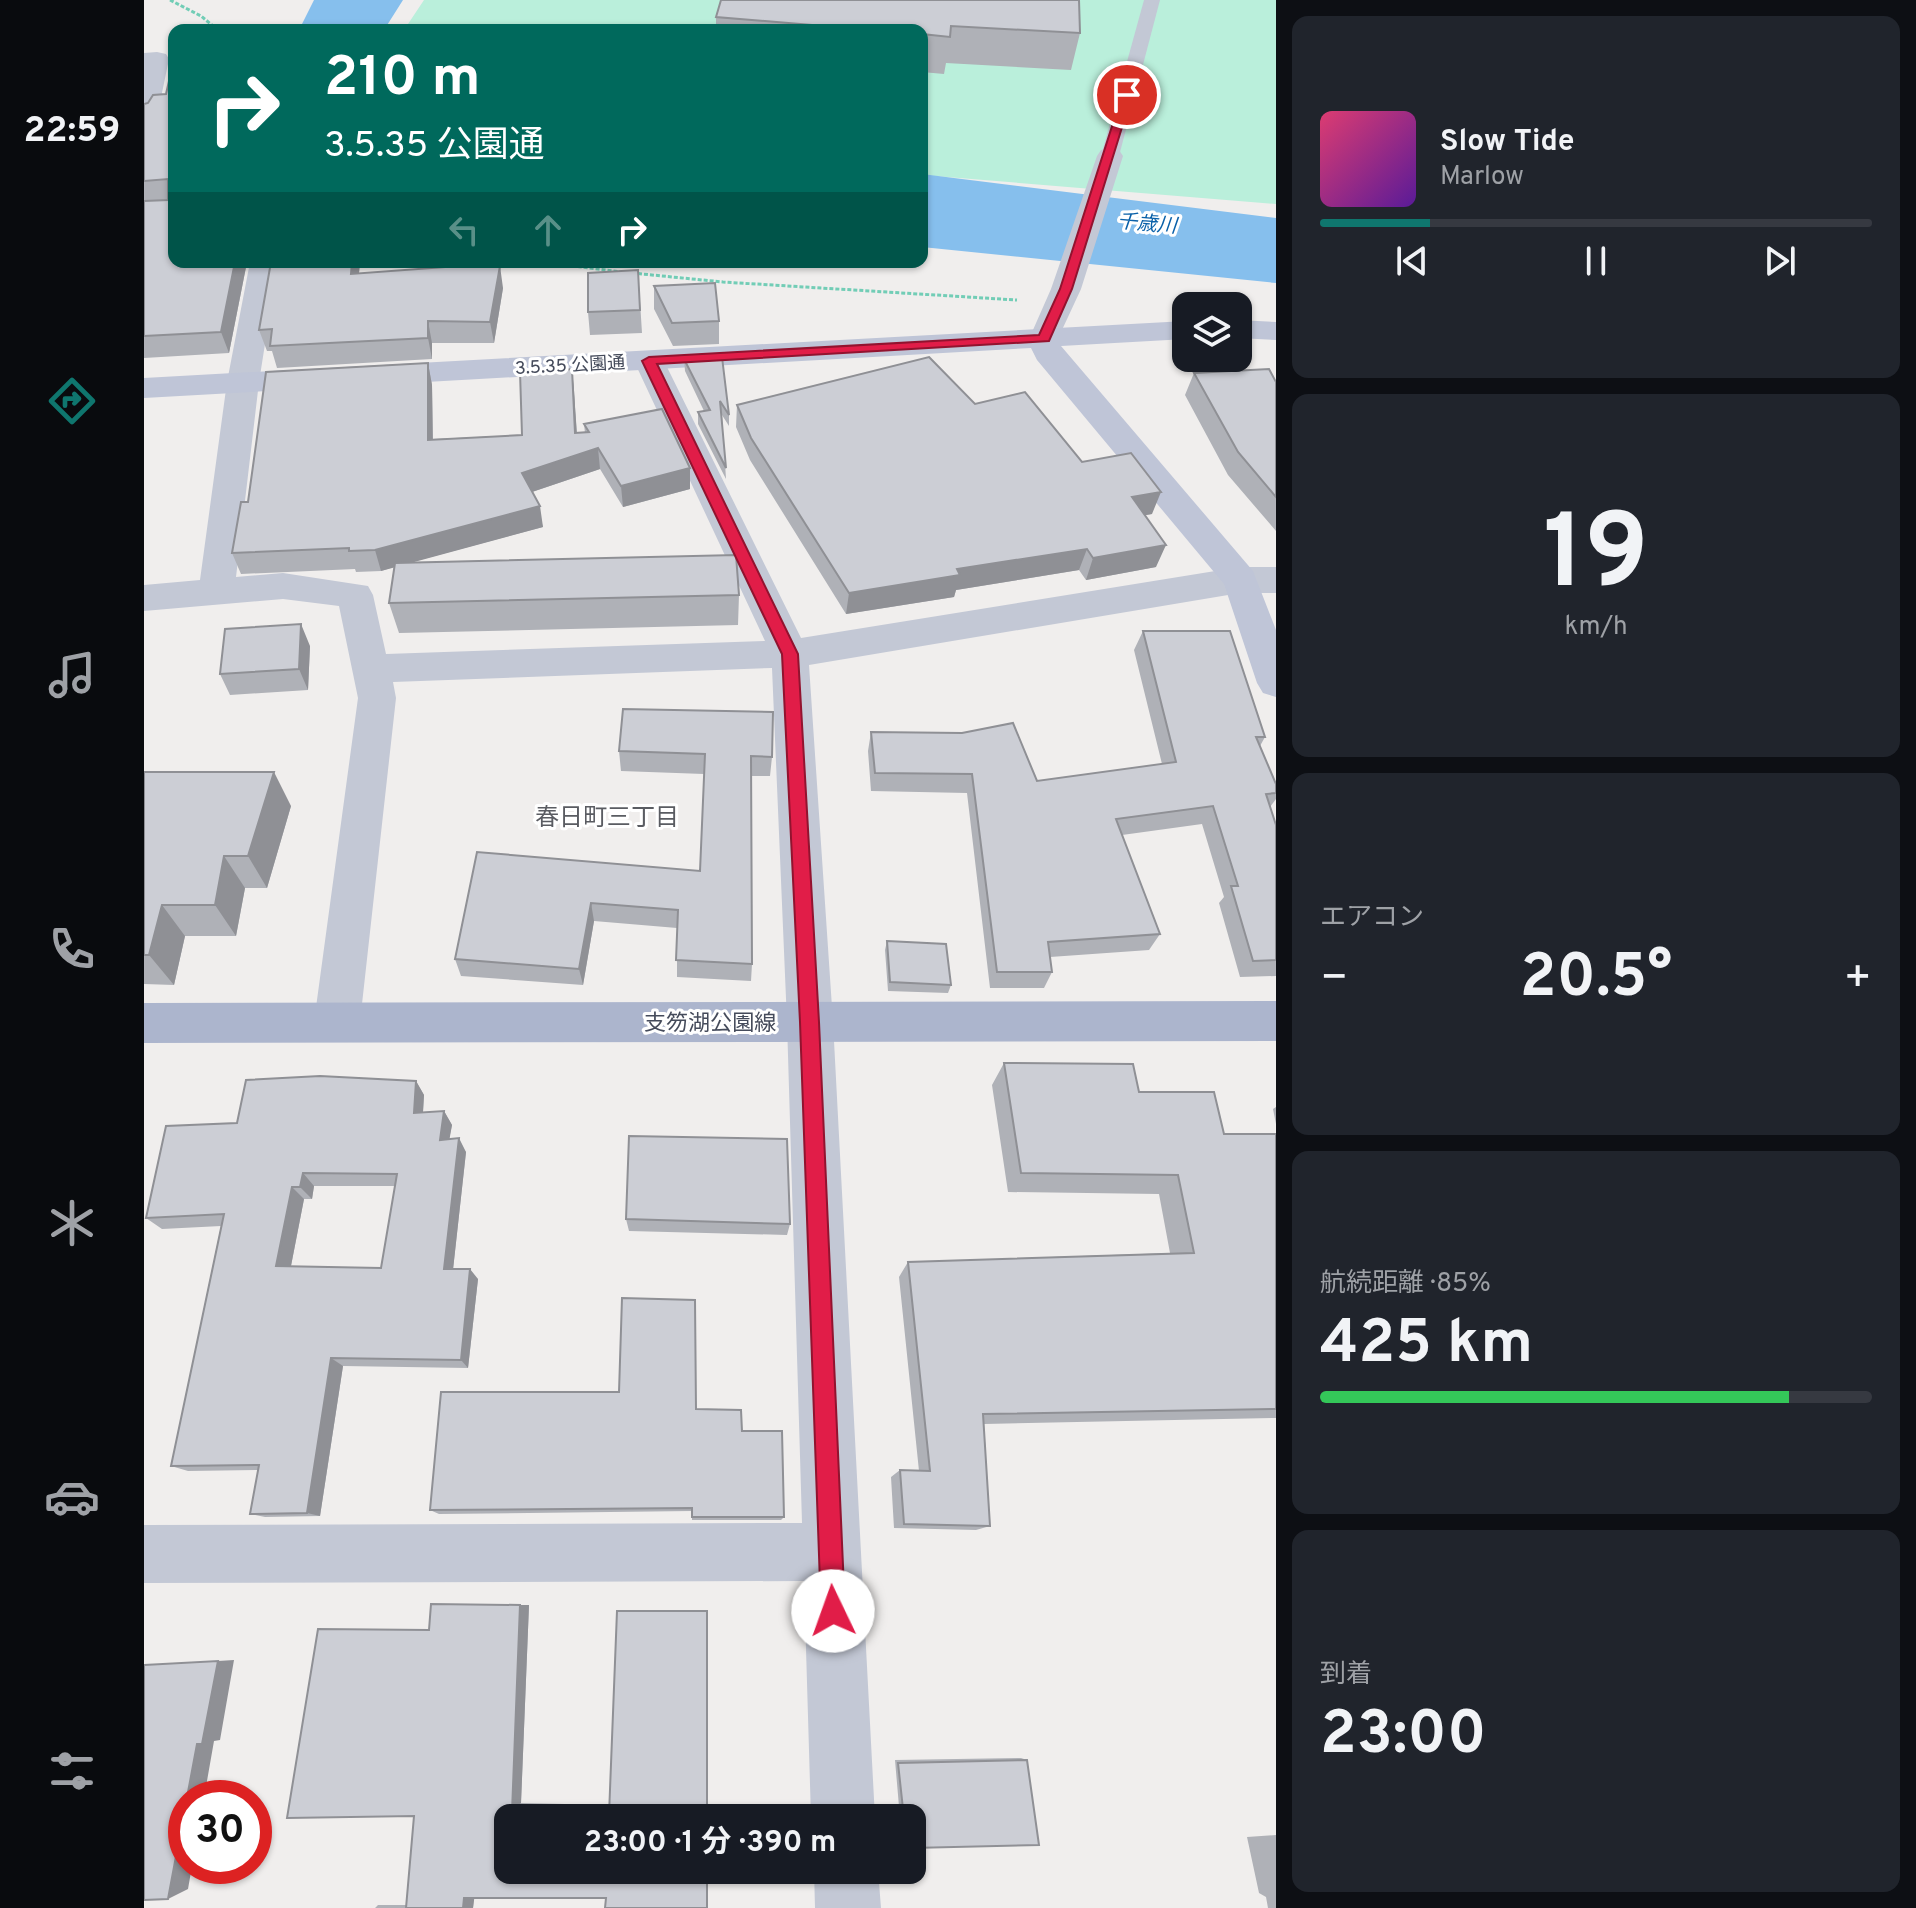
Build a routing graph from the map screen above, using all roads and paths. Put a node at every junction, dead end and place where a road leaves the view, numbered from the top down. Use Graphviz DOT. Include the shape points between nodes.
graph roads {
  1 [pos="170,0"];
  2 [pos="1152,0"];
  3 [pos="211,24"];
  4 [pos="144,60"];
  5 [pos="144,117"];
  6 [pos="1110,156"];
  7 [pos="263,268"];
  8 [pos="596,268"];
  9 [pos="1063,296"];
  10 [pos="1252,330"];
  11 [pos="1172,331"];
  12 [pos="1276,331"];
  13 [pos="1044,339"];
  14 [pos="649,361"];
  15 [pos="243,382"];
  16 [pos="144,388"];
  17 [pos="1258,580"];
  18 [pos="216,592"];
  19 [pos="144,598"];
  20 [pos="790,654"];
  21 [pos="371,669"];
  22 [pos="1276,683"];
  23 [pos="1276,1021"];
  24 [pos="337,1022"];
  25 [pos="810,1022"];
  26 [pos="144,1023"];
  27 [pos="830,1552"];
  28 [pos="144,1554"];
  29 [pos="842,1804"];
  30 [pos="847,1884"];
  31 [pos="848,1908"];
  1 -- 3 [label="path"];
  2 -- 6 [label="lane"];
  4 -- 5 [label="street" via="157,59"];
  6 -- 9 [label="street"];
  7 -- 15 [label="street"];
  8 -- 9 [label="path" via="723,282"];
  9 -- 13 [label="street"];
  10 -- 12 [label="street"];
  11 -- 13 [label="street, 3.5.35 公園通"];
  13 -- 14 [label="street, 3.5.35 公園通"];
  13 -- 17 [label="street" via="1048,353"];
  14 -- 15 [label="street, 3.5.35 公園通"];
  14 -- 20 [label="street"];
  15 -- 16 [label="street, 3.5.35 公園通"];
  15 -- 18 [label="street"];
  17 -- 20 [label="street"];
  17 -- 22 [label="street"];
  18 -- 19 [label="street"];
  18 -- 21 [label="street" via="283,586 355,595"];
  20 -- 21 [label="street"];
  20 -- 25 [label="street"];
  21 -- 24 [label="street" via="377,698"];
  23 -- 25 [label="main road, 支笏湖公園線"];
  24 -- 25 [label="main road, 支笏湖公園線"];
  24 -- 26 [label="main road, 支笏湖公園線"];
  25 -- 27 [label="street"];
  27 -- 28 [label="street"];
  27 -- 29 [label="street"];
  30 -- 31 [label="street"];
}
